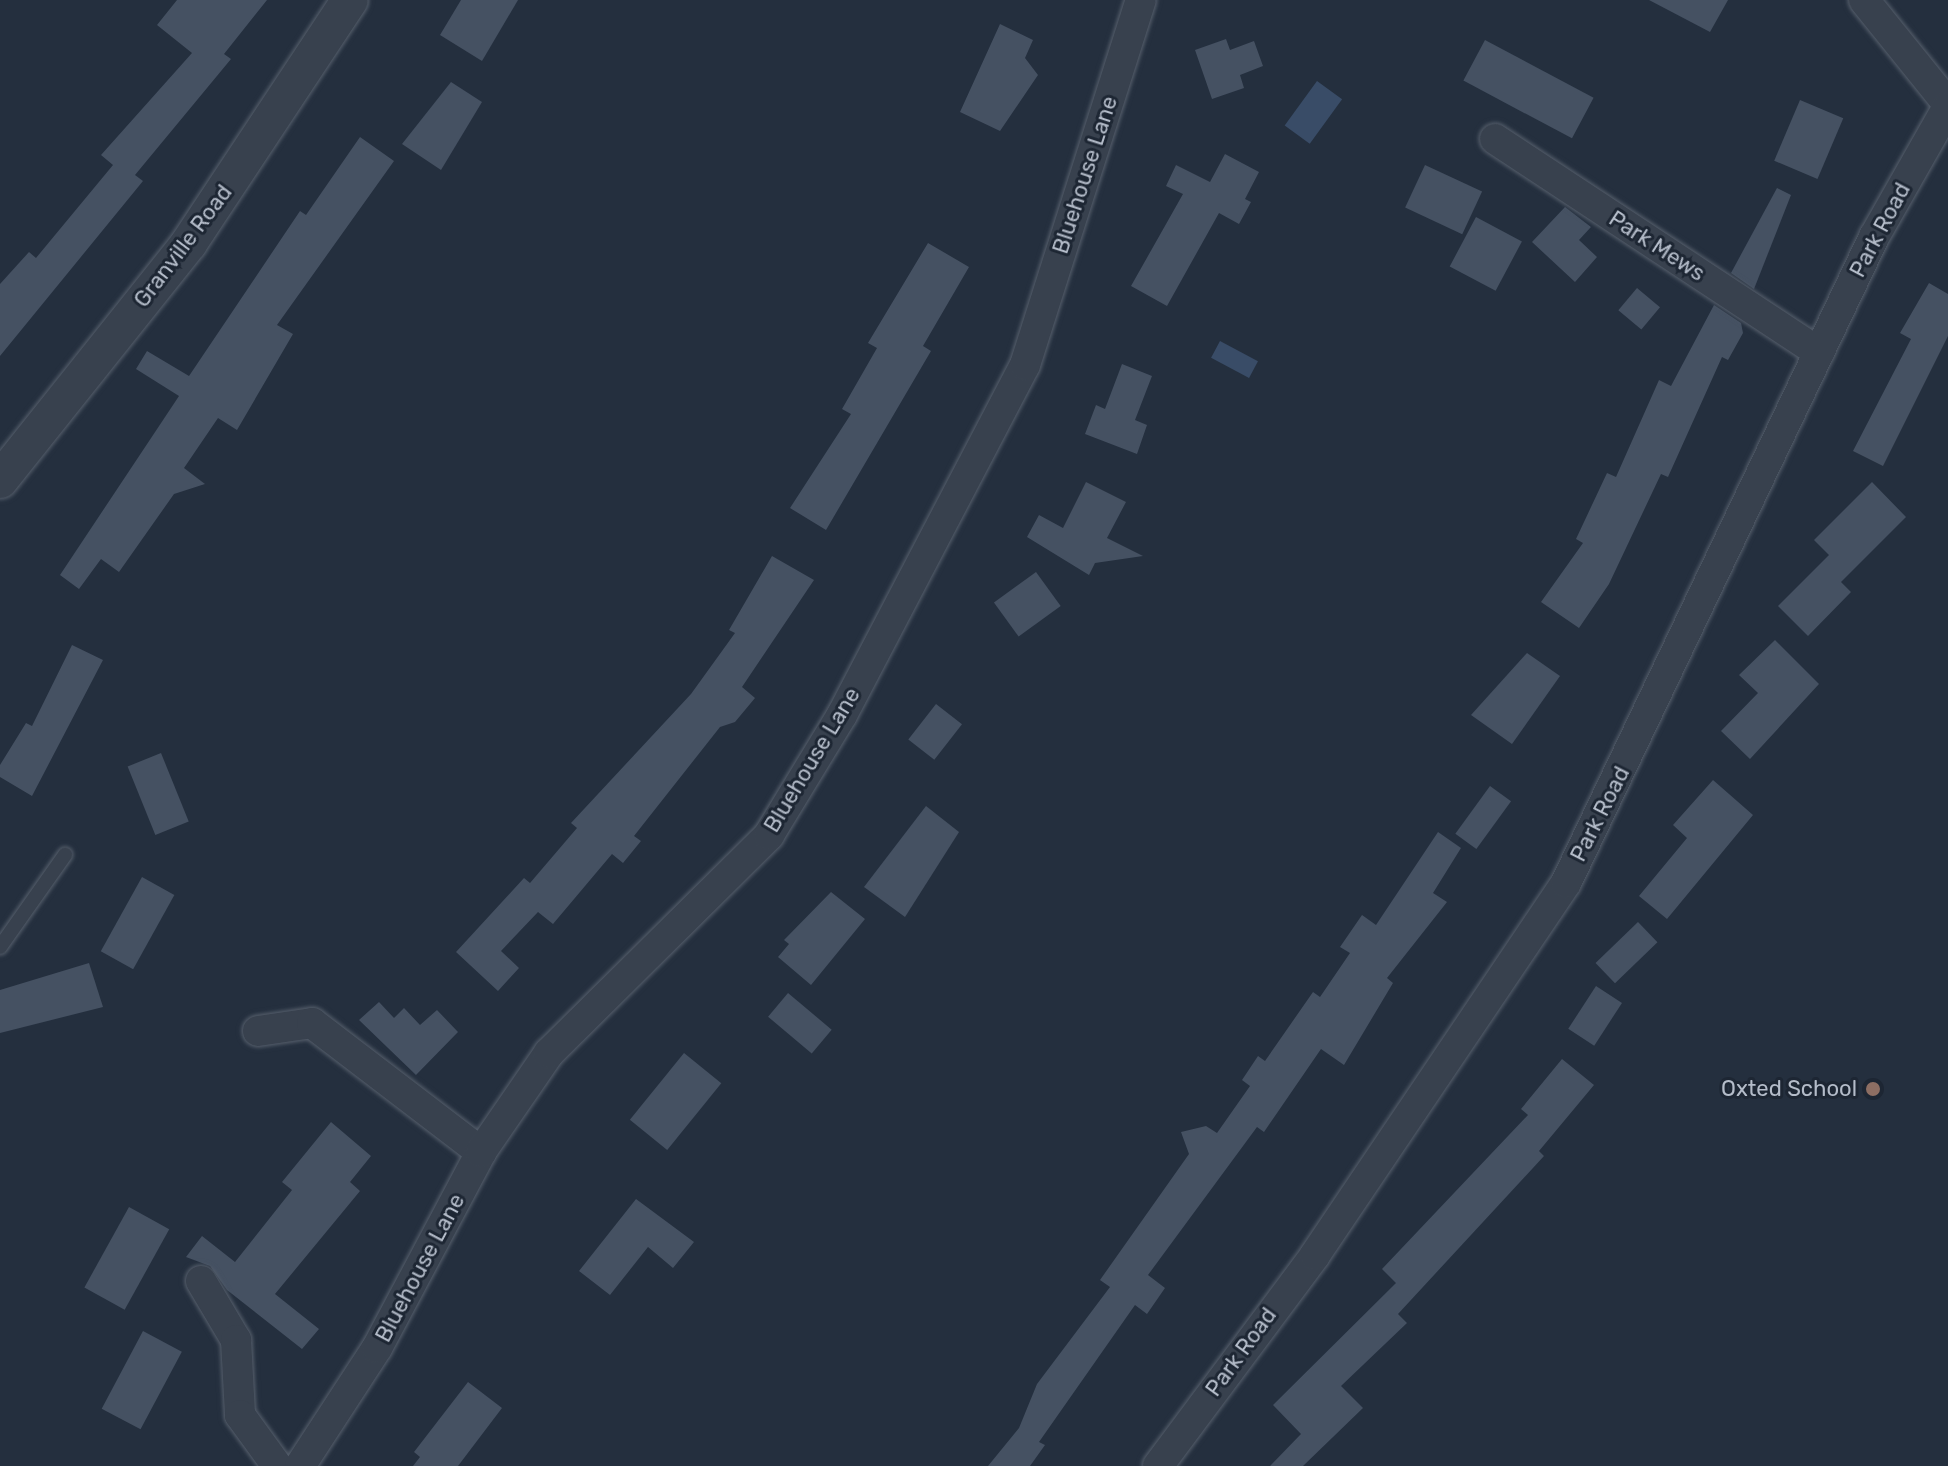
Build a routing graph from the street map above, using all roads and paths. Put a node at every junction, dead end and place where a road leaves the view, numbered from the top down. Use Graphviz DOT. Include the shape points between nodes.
graph roads {
  1 [pos="350,0"];
  2 [pos="1141,0"];
  3 [pos="1864,0"];
  4 [pos="1948,105"];
  5 [pos="1495,139"];
  6 [pos="1819,353"];
  7 [pos="0,480"];
  8 [pos="65,855"];
  9 [pos="0,947"];
  10 [pos="258,1031"];
  11 [pos="481,1152"];
  12 [pos="201,1281"];
  13 [pos="277,1466"];
  14 [pos="300,1466"];
  15 [pos="1158,1466"];
  1 -- 7 [label="street, Granville Road" via="189,243"];
  2 -- 11 [label="street, Bluehouse Lane" via="1025,365 842,715 769,835 695,915 630,964 549,1053"];
  3 -- 4 [label="street, Park Road"];
  4 -- 6 [label="street, Park Road"];
  5 -- 6 [label="street, Park Mews"];
  6 -- 15 [label="street, Park Road" via="1566,883 1324,1242"];
  8 -- 9 [label="lane"];
  10 -- 11 [label="street" via="312,1023"];
  11 -- 14 [label="street, Bluehouse Lane" via="377,1348"];
  12 -- 13 [label="street" via="236,1340 240,1415"];
}
